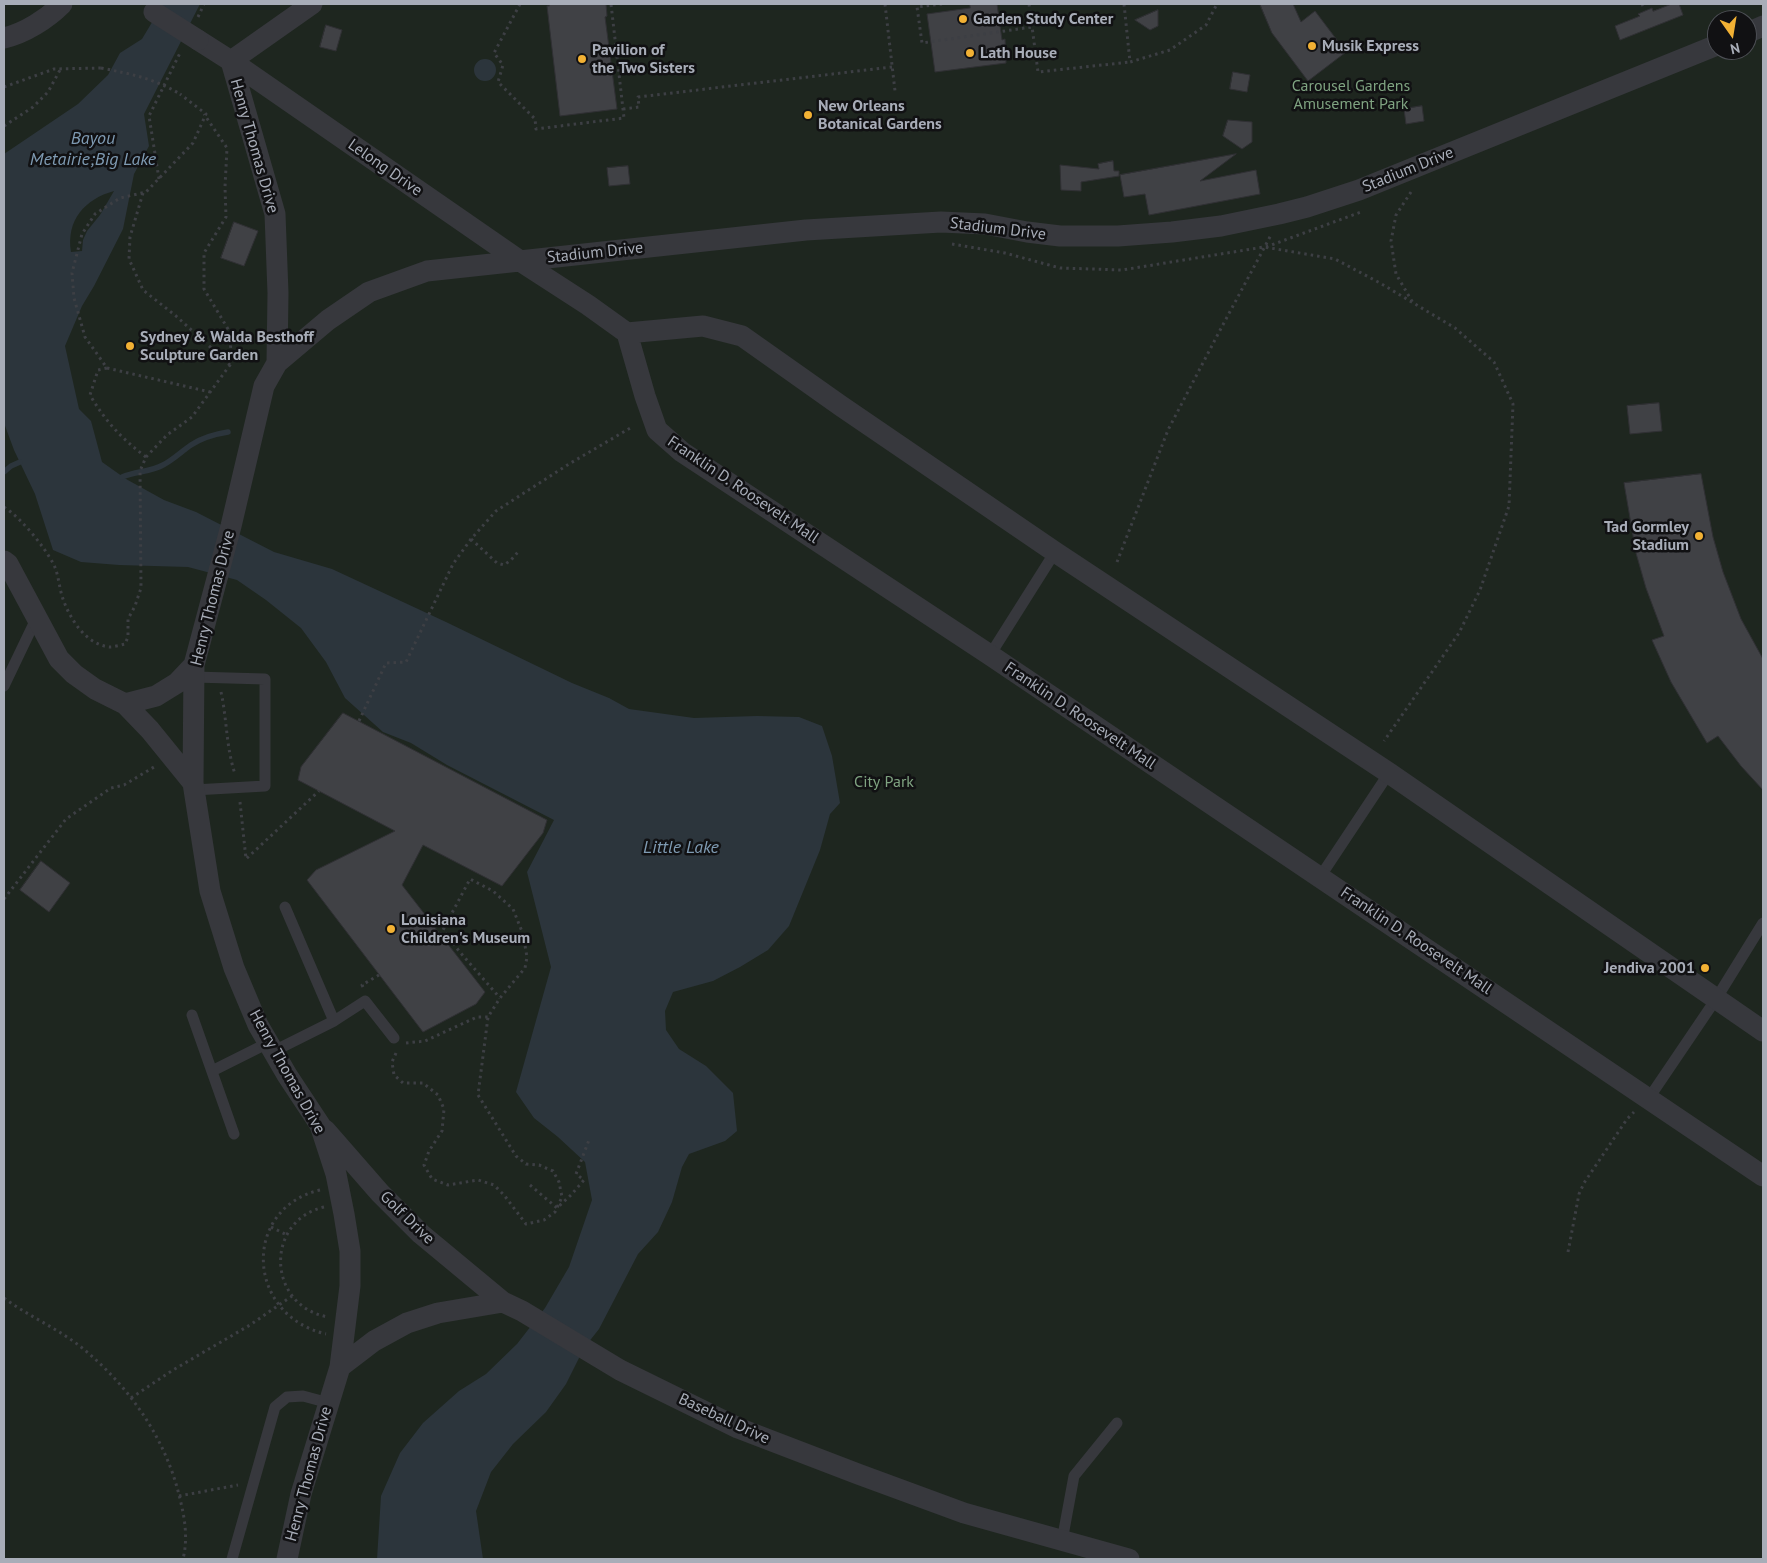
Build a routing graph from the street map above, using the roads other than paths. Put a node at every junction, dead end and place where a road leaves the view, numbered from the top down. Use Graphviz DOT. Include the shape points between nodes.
graph roads {
  1 [pos="62,4"];
  2 [pos="312,4"];
  3 [pos="148,8"];
  4 [pos="4,38"];
  5 [pos="1707,49"];
  6 [pos="231,61"];
  7 [pos="520,261"];
  8 [pos="627,333"];
  9 [pos="276,364"];
  10 [pos="1055,552"];
  11 [pos="4,561"];
  12 [pos="36,619"];
  13 [pos="990,655"];
  14 [pos="194,671"];
  15 [pos="4,686"];
  16 [pos="125,704"];
  17 [pos="1389,772"];
  18 [pos="193,787"];
  19 [pos="1320,876"];
  20 [pos="285,907"];
  21 [pos="1763,923"];
  22 [pos="1716,999"];
  23 [pos="192,1015"];
  24 [pos="334,1021"];
  25 [pos="1763,1032"];
  26 [pos="394,1038"];
  27 [pos="271,1047"];
  28 [pos="212,1071"];
  29 [pos="1649,1098"];
  30 [pos="320,1124"];
  31 [pos="234,1134"];
  32 [pos="1763,1176"];
  33 [pos="512,1307"];
  34 [pos="340,1367"];
  35 [pos="329,1403"];
  36 [pos="1117,1423"];
  37 [pos="1062,1541"];
  38 [pos="232,1559"];
  39 [pos="287,1559"];
  40 [pos="1129,1559"];
  1 -- 4 [label="street" via="32,26"];
  2 -- 6 [label="street"];
  3 -- 6 [label="street, Lelong Drive, bridge"];
  5 -- 7 [label="street, Stadium Drive" via="1359,190 1307,207 1221,226 1118,236 1060,236 985,224 940,222 816,230"];
  6 -- 7 [label="street, Lelong Drive"];
  6 -- 9 [label="street, Henry Thomas Drive" via="275,214"];
  7 -- 8 [label="street, Lelong Drive"];
  7 -- 9 [label="street, Stadium Drive" via="428,271 369,292 328,320"];
  8 -- 10 [label="street" via="703,326 742,336"];
  8 -- 13 [label="street, Franklin D. Roosevelt Mall" via="657,430 682,452"];
  9 -- 14 [label="street, Henry Thomas Drive" via="264,386"];
  10 -- 13 [label="lane"];
  10 -- 17 [label="street"];
  11 -- 12 [label="street"];
  12 -- 15 [label="lane"];
  12 -- 16 [label="street" via="59,659 74,674"];
  13 -- 19 [label="street, Franklin D. Roosevelt Mall"];
  14 -- 16 [label="street" via="156,696"];
  14 -- 18 [label="street, Henry Thomas Drive"];
  14 -- 18 [label="lane" via="218,678 265,679 265,786"];
  16 -- 18 [label="street" via="171,755"];
  17 -- 19 [label="lane"];
  17 -- 22 [label="street"];
  18 -- 27 [label="street, Henry Thomas Drive" via="210,891 234,968"];
  19 -- 29 [label="street, Franklin D. Roosevelt Mall"];
  20 -- 24 [label="lane"];
  21 -- 22 [label="lane"];
  22 -- 25 [label="street"];
  22 -- 29 [label="lane"];
  23 -- 28 [label="lane"];
  24 -- 26 [label="lane" via="365,1001"];
  24 -- 27 [label="lane"];
  27 -- 28 [label="lane"];
  27 -- 30 [label="street, Henry Thomas Drive"];
  28 -- 31 [label="lane"];
  29 -- 32 [label="street, Franklin D. Roosevelt Mall"];
  30 -- 33 [label="street, Golf Drive" via="421,1234"];
  30 -- 34 [label="street, Henry Thomas Drive" via="340,1194 350,1251 350,1286"];
  33 -- 34 [label="street" via="438,1313 407,1323 374,1341"];
  33 -- 37 [label="street, Baseball Drive" via="620,1370 738,1428 964,1513"];
  34 -- 35 [label="street, Henry Thomas Drive"];
  35 -- 38 [label="lane" via="303,1396 287,1397 275,1407"];
  35 -- 39 [label="street, Henry Thomas Drive" via="301,1494"];
  36 -- 37 [label="lane" via="1074,1476"];
  37 -- 40 [label="street, Baseball Drive"];
}
